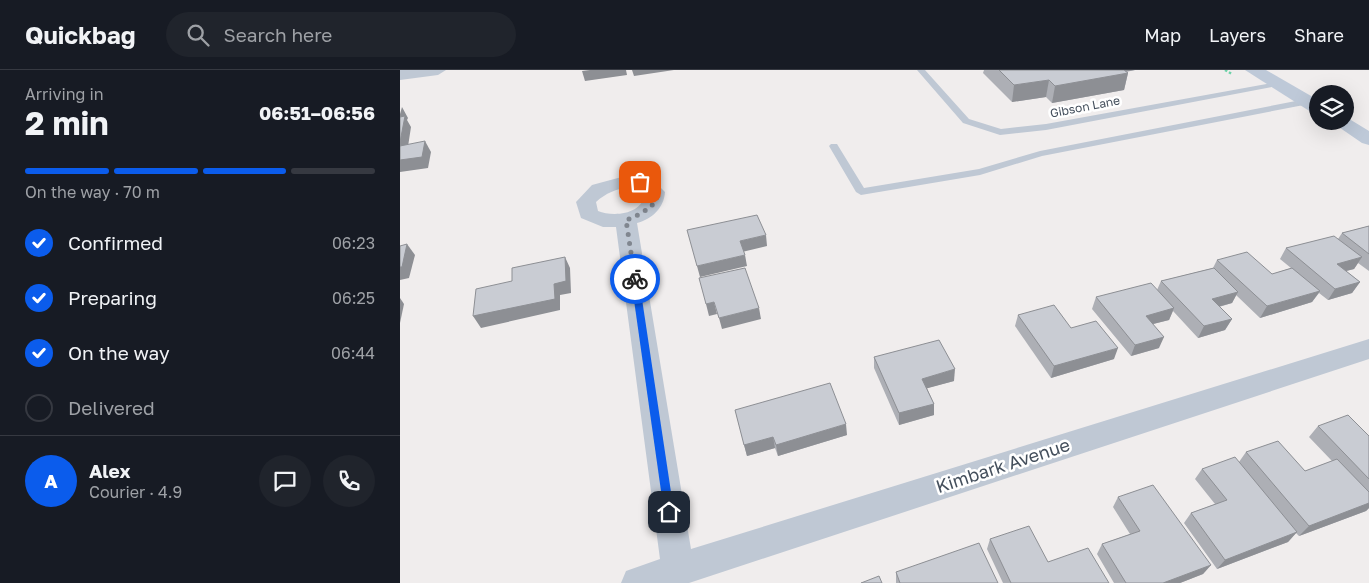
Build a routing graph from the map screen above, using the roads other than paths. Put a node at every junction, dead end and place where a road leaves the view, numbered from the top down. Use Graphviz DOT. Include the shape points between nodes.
graph roads {
  1 [pos="438,70"];
  2 [pos="921,70"];
  3 [pos="1254,70"];
  4 [pos="400,75"];
  5 [pos="1277,84"];
  6 [pos="1309,103"];
  7 [pos="1309,106"];
  8 [pos="1354,130"];
  9 [pos="1369,139"];
  10 [pos="834,146"];
  11 [pos="626,220"];
  12 [pos="1369,349"];
  13 [pos="678,570"];
  14 [pos="638,583"];
  1 -- 4 [label="street"];
  2 -- 5 [label="lane, Gibson Lane" via="966,120 1000,132 1046,127"];
  3 -- 5 [label="street"];
  5 -- 6 [label="street"];
  7 -- 10 [label="lane" via="1040,154 980,172 861,192"];
  8 -- 9 [label="street"];
  11 -- 13 [label="street"];
  12 -- 13 [label="street, Kimbark Avenue"];
  13 -- 14 [label="street, Kimbark Avenue"];
}
